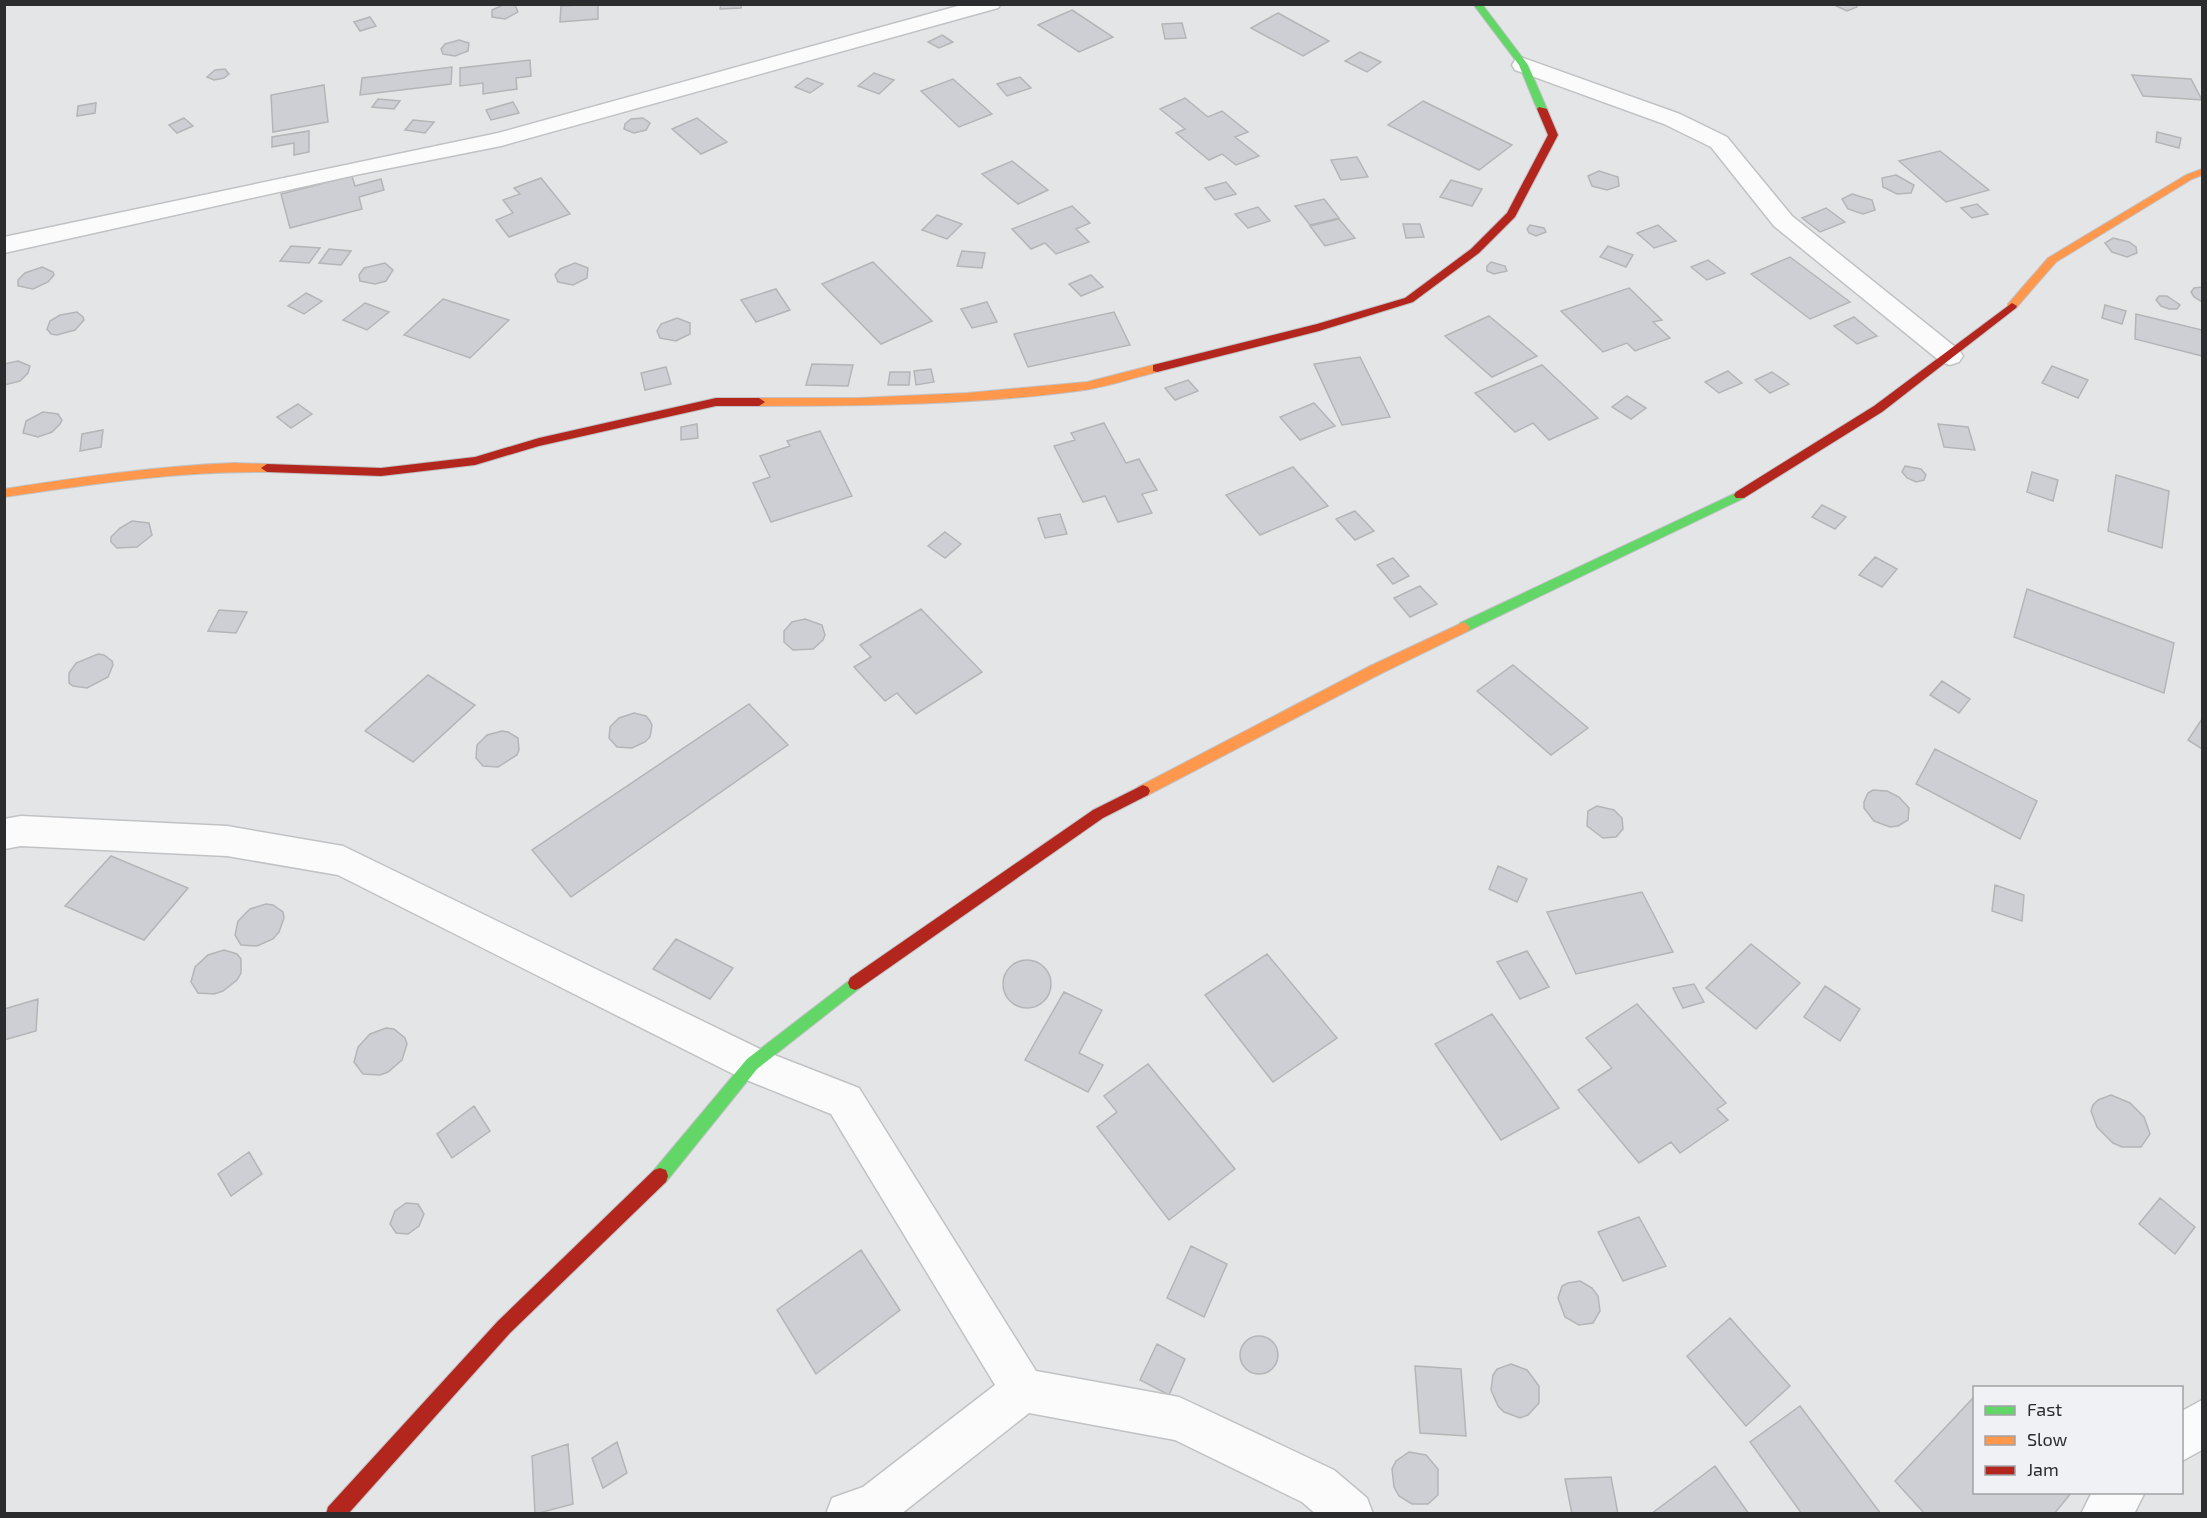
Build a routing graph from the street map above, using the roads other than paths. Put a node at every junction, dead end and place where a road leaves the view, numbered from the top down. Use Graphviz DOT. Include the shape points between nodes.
graph roads {
  1 [pos="991,4"];
  2 [pos="1477,4"];
  3 [pos="1522,65"];
  4 [pos="2202,172"];
  5 [pos="4,245"];
  6 [pos="1950,356"];
  7 [pos="4,493"];
  8 [pos="4,834"];
  9 [pos="752,1064"];
  10 [pos="1023,1390"];
  11 [pos="2202,1422"];
  12 [pos="2183,1437"];
  13 [pos="2121,1494"];
  14 [pos="867,1511"];
  15 [pos="335,1514"];
  16 [pos="1351,1514"];
  17 [pos="2103,1514"];
  1 -- 5 [label="street" via="501,140 360,166"];
  2 -- 3 [label="street"];
  3 -- 6 [label="street" via="1672,119 1719,142 1783,221"];
  3 -- 7 [label="street" via="1553,135 1511,215 1475,251 1409,300 1318,327 1087,386 858,402 716,402 539,442 475,461 381,472 231,467 114,476"];
  4 -- 6 [label="street" via="2052,260 2018,301"];
  6 -- 9 [label="street" via="1878,409 1738,496 1375,670 1098,814 882,962"];
  8 -- 9 [label="street" via="21,831 227,841 343,861"];
  9 -- 10 [label="street" via="845,1101"];
  9 -- 15 [label="street" via="666,1171 504,1327"];
  10 -- 14 [label="street"];
  10 -- 16 [label="street" via="1179,1419 1318,1486"];
  11 -- 12 [label="street"];
  13 -- 17 [label="street"];
}
